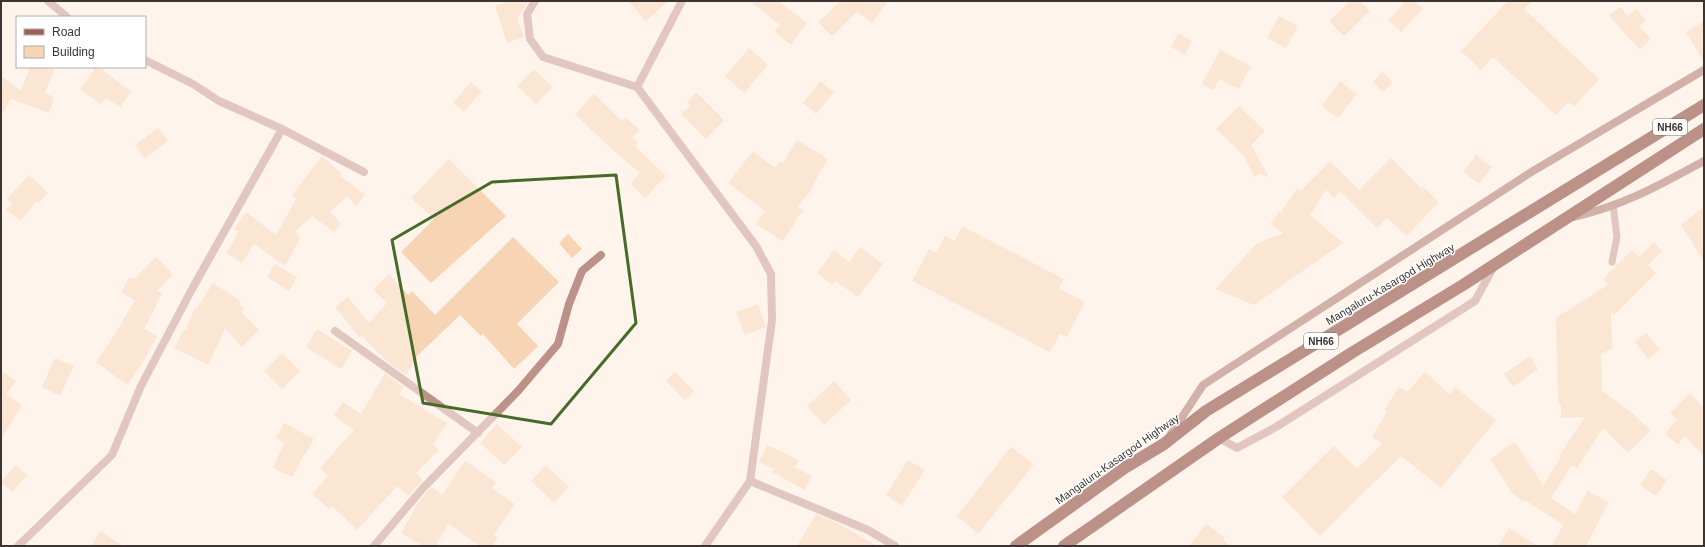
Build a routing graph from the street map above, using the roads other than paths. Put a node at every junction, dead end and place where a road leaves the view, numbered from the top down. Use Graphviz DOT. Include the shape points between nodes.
graph roads {
  1 [pos="48,1"];
  2 [pos="535,1"];
  3 [pos="682,1"];
  4 [pos="66,16"];
  5 [pos="146,60"];
  6 [pos="1704,70"];
  7 [pos="637,87"];
  8 [pos="1704,105"];
  9 [pos="282,129"];
  10 [pos="1704,129"];
  11 [pos="1704,161"];
  12 [pos="364,172"];
  13 [pos="1614,205"];
  14 [pos="1565,218"];
  15 [pos="601,255"];
  16 [pos="1612,262"];
  17 [pos="1495,264"];
  18 [pos="335,331"];
  19 [pos="478,433"];
  20 [pos="1219,438"];
  21 [pos="1164,444"];
  22 [pos="750,481"];
  23 [pos="18,546"];
  24 [pos="374,546"];
  25 [pos="705,546"];
  26 [pos="895,546"];
  27 [pos="1016,546"];
  28 [pos="1064,546"];
  1 -- 4 [label="street"];
  2 -- 7 [label="street" via="527,14 530,39 543,57"];
  3 -- 7 [label="street"];
  5 -- 9 [label="street" via="193,84 219,102"];
  6 -- 21 [label="street" via="1533,170 1203,385"];
  7 -- 22 [label="street" via="756,246 771,274 772,320"];
  8 -- 21 [label="highway, Mangaluru-Kasargod Highway / NH66" via="1206,411"];
  9 -- 12 [label="street"];
  9 -- 23 [label="street" via="148,372 112,455"];
  10 -- 14 [label="highway, NH66"];
  11 -- 13 [label="street" via="1649,191"];
  13 -- 14 [label="street" via="1597,212"];
  13 -- 16 [label="lane" via="1617,237"];
  14 -- 17 [label="highway, NH66"];
  15 -- 19 [label="street" via="582,271 569,304 558,344"];
  17 -- 20 [label="highway, NH66"];
  17 -- 20 [label="street" via="1475,301 1422,335 1276,427 1237,448"];
  18 -- 19 [label="street"];
  19 -- 24 [label="street" via="423,488"];
  20 -- 28 [label="highway, NH66"];
  21 -- 27 [label="highway, Mangaluru-Kasargod Highway / NH66" via="1126,466"];
  22 -- 25 [label="street"];
  22 -- 26 [label="street" via="868,530"];
}
